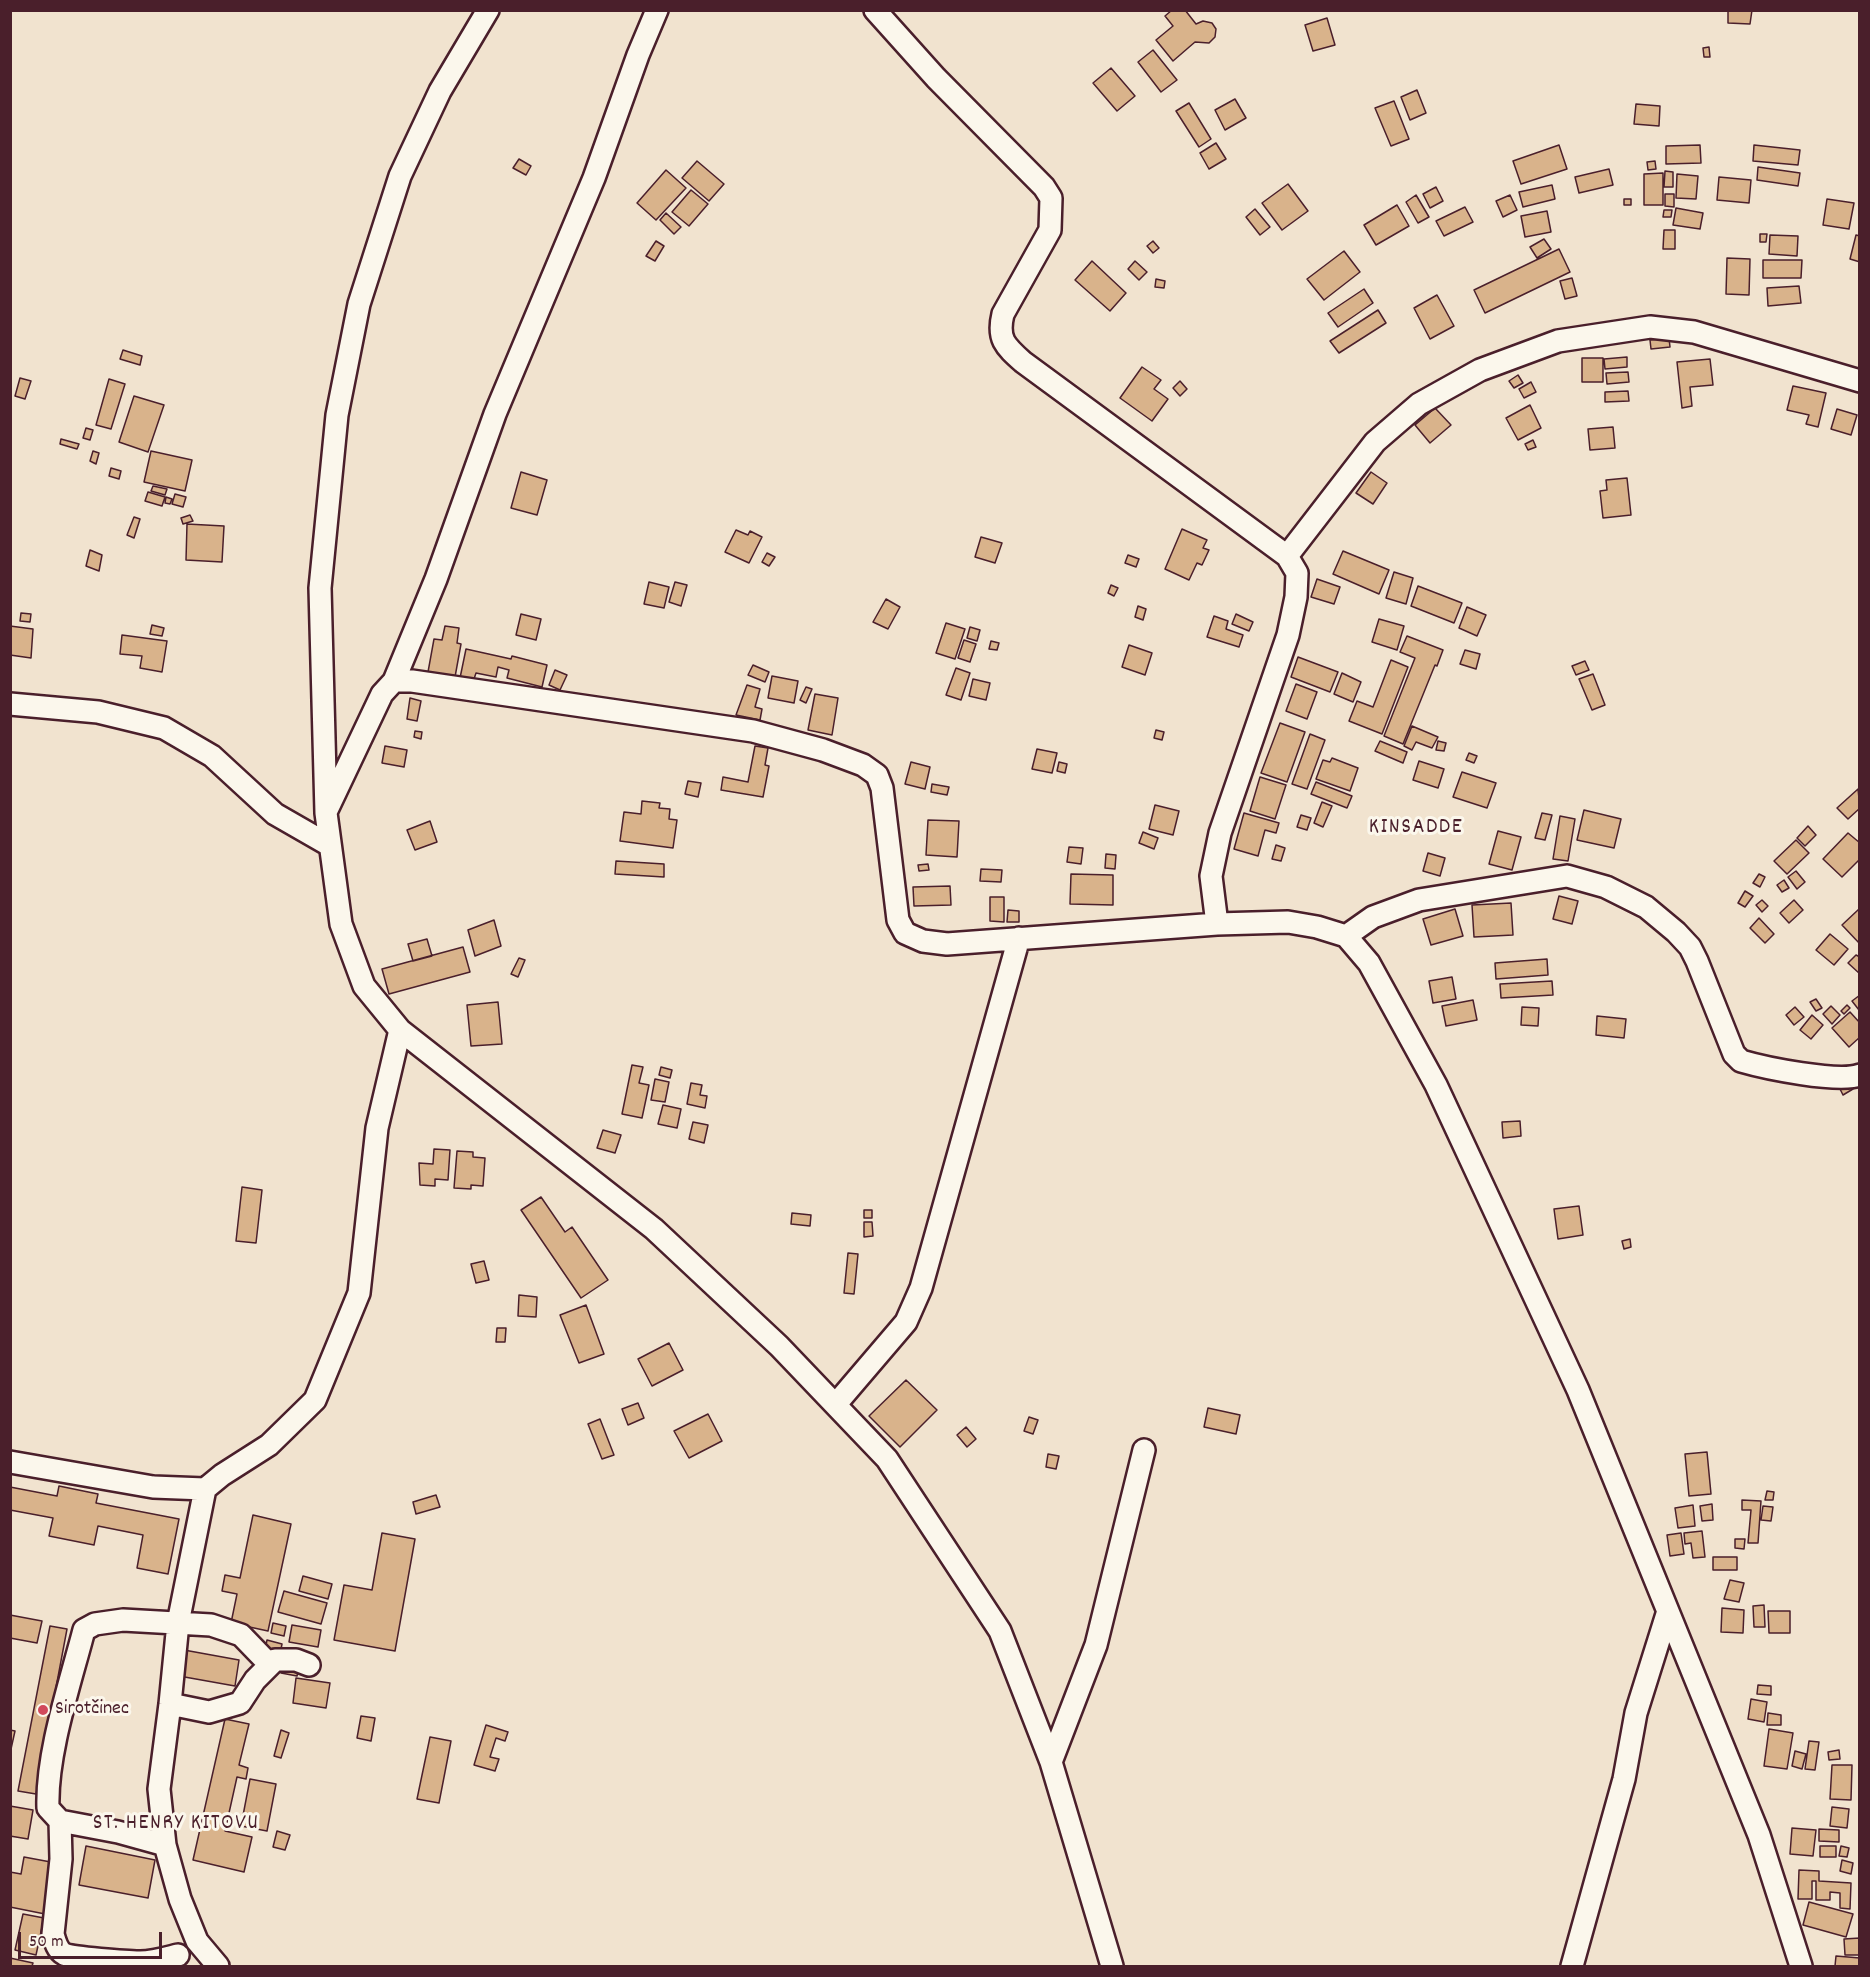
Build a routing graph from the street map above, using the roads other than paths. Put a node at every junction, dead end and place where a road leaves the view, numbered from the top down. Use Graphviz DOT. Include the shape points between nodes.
graph roads {
  1 [pos="488,10"];
  2 [pos="657,10"];
  3 [pos="875,10"];
  4 [pos="1860,381"];
  5 [pos="1287,556"];
  6 [pos="394,681"];
  7 [pos="10,704"];
  8 [pos="326,813"];
  9 [pos="329,844"];
  10 [pos="1217,924"];
  11 [pos="1346,936"];
  12 [pos="1019,938"];
  13 [pos="400,1030"];
  14 [pos="1860,1075"];
  15 [pos="836,1404"];
  16 [pos="1144,1450"];
  17 [pos="10,1462"];
  18 [pos="205,1489"];
  19 [pos="1668,1611"];
  20 [pos="178,1623"];
  21 [pos="270,1665"];
  22 [pos="309,1665"];
  23 [pos="170,1704"];
  24 [pos="1051,1762"];
  25 [pos="60,1821"];
  26 [pos="165,1845"];
  27 [pos="180,1899"];
  28 [pos="178,1960"];
  29 [pos="218,1966"];
  30 [pos="1112,1966"];
  31 [pos="1572,1966"];
  32 [pos="1801,1966"];
  1 -- 8 [label="street" via="440,91 400,176 359,304 337,415 320,588"];
  2 -- 6 [label="street" via="594,178 495,414 436,579"];
  3 -- 5 [label="street" via="1051,198 1050,230 1003,314 1000,328 1004,345"];
  4 -- 5 [label="street" via="1694,332 1650,327 1558,341 1480,370 1419,404 1375,442"];
  5 -- 10 [label="street" via="1297,573 1296,597 1288,635 1220,833 1211,876"];
  6 -- 8 [label="street" via="370,717"];
  6 -- 12 [label="street" via="753,731 863,765 877,775 882,788 898,920 905,933 947,944"];
  7 -- 9 [label="street" via="98,712 164,728 212,756 276,814"];
  8 -- 9 [label="street"];
  9 -- 13 [label="street" via="341,924 364,986"];
  10 -- 11 [label="street" via="1288,922"];
  10 -- 12 [label="street"];
  11 -- 14 [label="street" via="1373,917 1419,900 1568,876 1606,886 1646,907 1690,947 1734,1054 1741,1061 1834,1077"];
  11 -- 19 [label="street" via="1370,963 1436,1085 1578,1390"];
  12 -- 15 [label="street" via="921,1288 906,1322"];
  13 -- 15 [label="street" via="654,1229"];
  13 -- 18 [label="street" via="376,1128 359,1293 315,1400 269,1445"];
  15 -- 24 [label="street" via="887,1459 1000,1630"];
  16 -- 24 [label="street" via="1096,1645"];
  17 -- 18 [label="street" via="153,1488"];
  18 -- 20 [label="street"];
  19 -- 31 [label="street" via="1636,1713 1624,1779"];
  19 -- 32 [label="street" via="1760,1835"];
  20 -- 21 [label="street" via="211,1625 241,1635"];
  20 -- 23 [label="street"];
  20 -- 25 [label="street" via="123,1620 94,1624 84,1630 60,1719 47,1788 48,1808"];
  21 -- 22 [label="street" via="275,1660 296,1660"];
  21 -- 23 [label="street" via="240,1703 209,1712"];
  23 -- 26 [label="street" via="159,1789"];
  24 -- 30 [label="street"];
  25 -- 26 [label="street"];
  25 -- 28 [label="street" via="61,1859 53,1934 62,1953 74,1958"];
  26 -- 27 [label="street"];
  27 -- 28 [label="street"];
  27 -- 29 [label="street" via="197,1941"];
}
